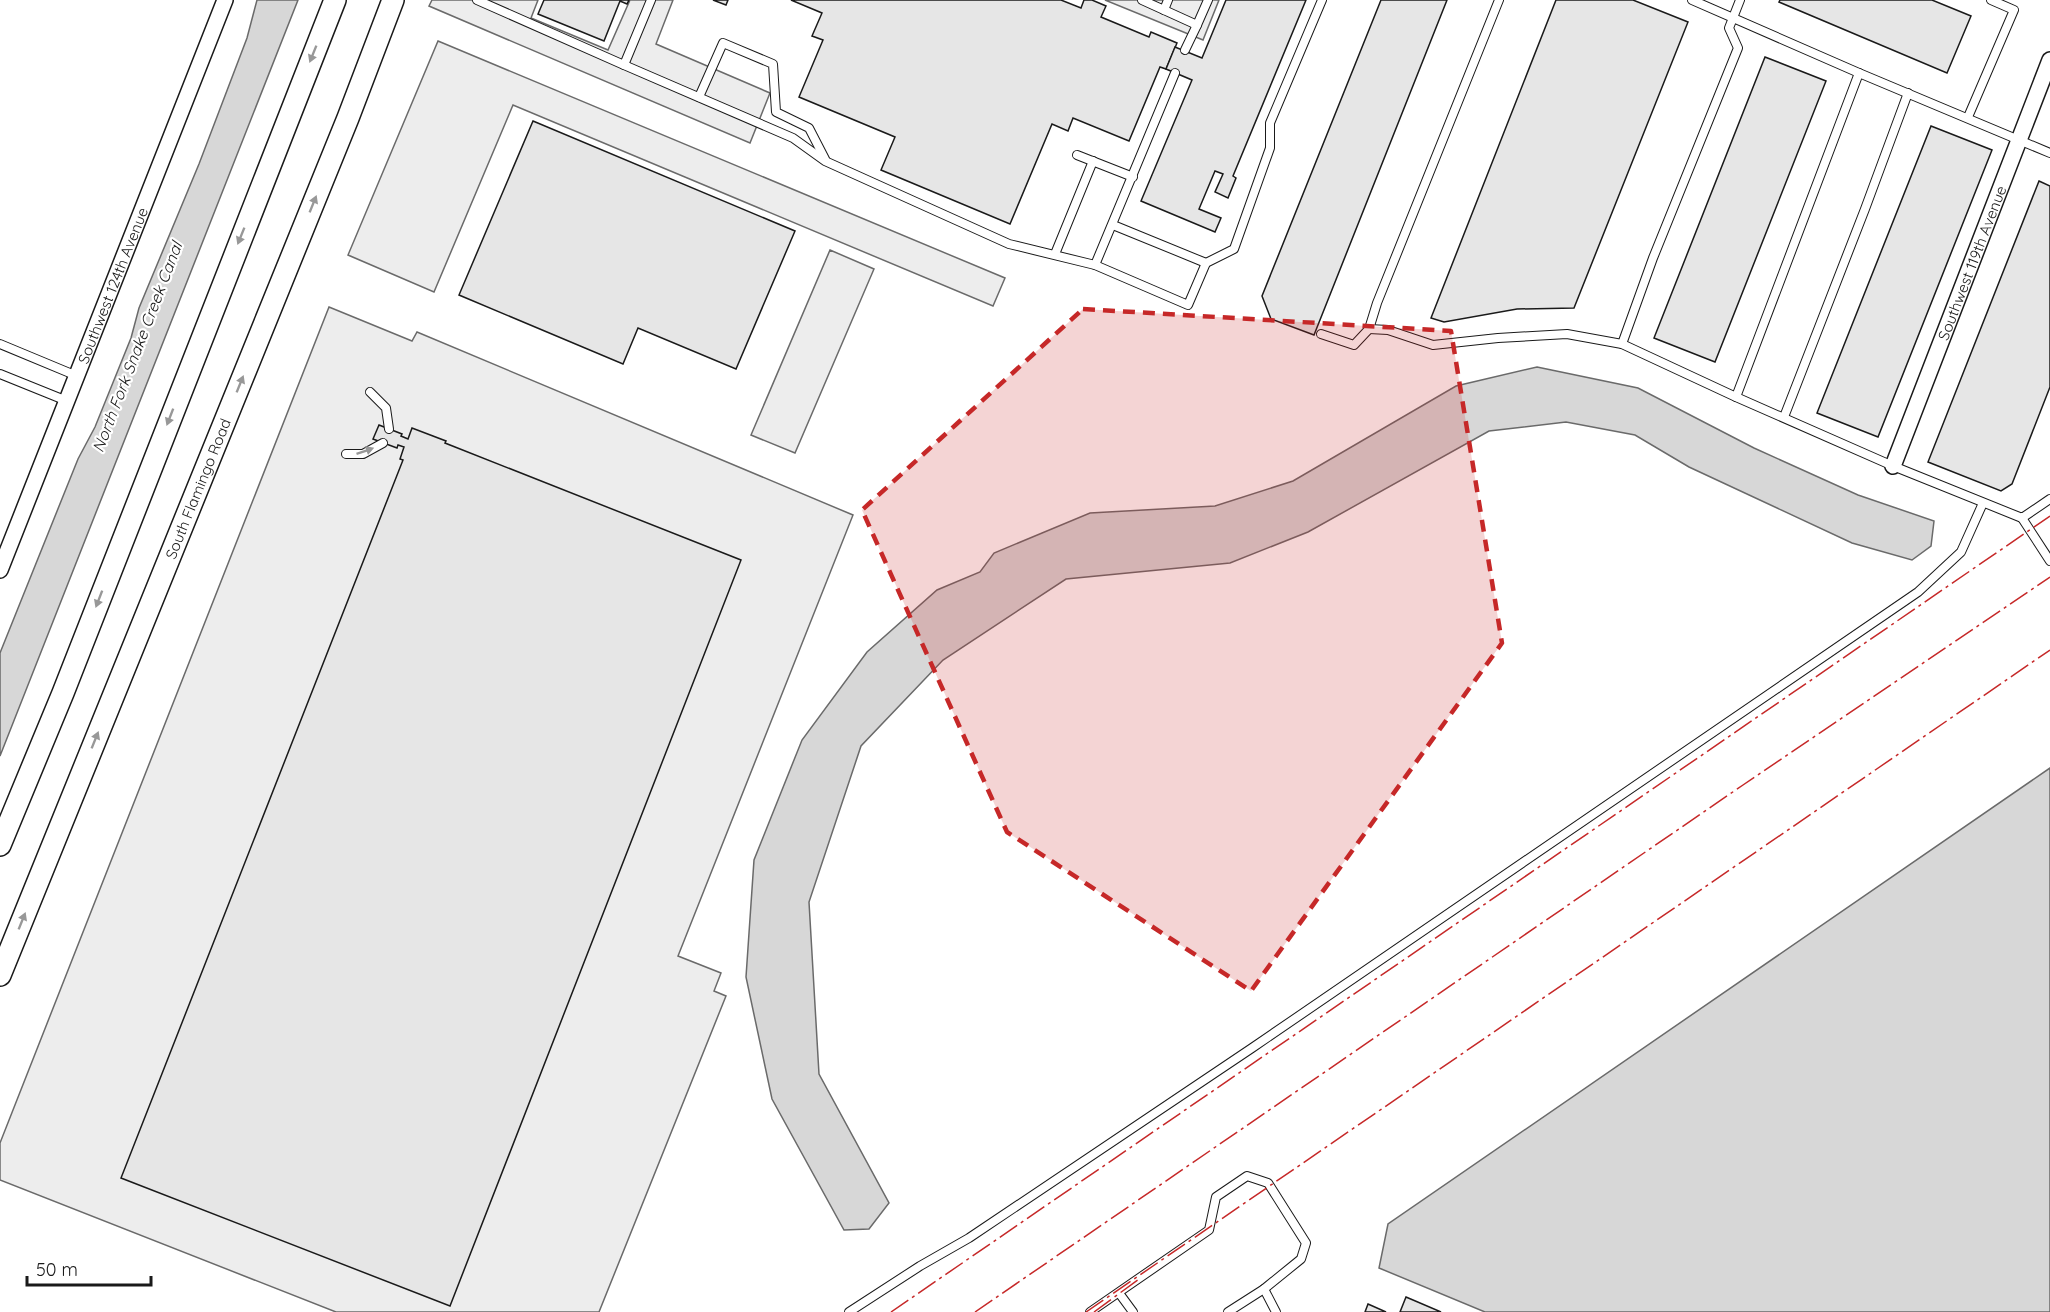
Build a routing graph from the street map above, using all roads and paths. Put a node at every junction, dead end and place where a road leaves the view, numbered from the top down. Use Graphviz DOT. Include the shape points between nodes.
graph roads {
  1 [pos="225,0"];
  2 [pos="335,0"];
  3 [pos="393,0"];
  4 [pos="477,0"];
  5 [pos="651,0"];
  6 [pos="1142,0"];
  7 [pos="1168,0"];
  8 [pos="1208,0"];
  9 [pos="1322,0"];
  10 [pos="1499,0"];
  11 [pos="1692,0"];
  12 [pos="1740,0"];
  13 [pos="1991,0"];
  14 [pos="1164,10"];
  15 [pos="1733,17"];
  16 [pos="1197,25"];
  17 [pos="1185,51"];
  18 [pos="2050,60"];
  19 [pos="624,65"];
  20 [pos="1175,73"];
  21 [pos="1859,73"];
  22 [pos="1908,93"];
  23 [pos="699,97"];
  24 [pos="1968,117"];
  25 [pos="2019,140"];
  26 [pos="2050,153"];
  27 [pos="1077,155"];
  28 [pos="825,161"];
  29 [pos="1093,161"];
  30 [pos="1132,177"];
  31 [pos="1113,225"];
  32 [pos="1055,254"];
  33 [pos="1206,263"];
  34 [pos="1095,265"];
  35 [pos="1369,329"];
  36 [pos="1321,334"];
  37 [pos="0,344"];
  38 [pos="1622,344"];
  39 [pos="0,374"];
  40 [pos="77,376"];
  41 [pos="370,392"];
  42 [pos="1736,397"];
  43 [pos="67,401"];
  44 [pos="1784,417"];
  45 [pos="389,429"];
  46 [pos="383,443"];
  47 [pos="346,454"];
  48 [pos="1893,466"];
  49 [pos="2050,499"];
  50 [pos="1983,503"];
  51 [pos="2022,518"];
  52 [pos="2050,561"];
  53 [pos="0,570"];
  54 [pos="0,845"];
  55 [pos="0,975"];
  56 [pos="1264,1289"];
  57 [pos="1119,1293"];
  58 [pos="849,1312"];
  59 [pos="1090,1312"];
  60 [pos="1133,1312"];
  61 [pos="1228,1312"];
  62 [pos="1276,1312"];
  1 -- 40 [label="street, Southwest 124th Avenue"];
  2 -- 54 [label="main road, one-way"];
  55 -- 3 [label="main road, South Flamingo Road, one-way"];
  4 -- 19 [label="lane"];
  5 -- 19 [label="lane"];
  6 -- 14 [label="lane"];
  7 -- 14 [label="lane"];
  8 -- 16 [label="lane"];
  9 -- 33 [label="lane" via="1270,123 1270,148 1234,249"];
  10 -- 35 [label="lane"];
  11 -- 15 [label="lane"];
  12 -- 15 [label="lane"];
  13 -- 24 [label="lane" via="2014,10"];
  14 -- 16 [label="lane"];
  15 -- 21 [label="lane"];
  15 -- 38 [label="lane" via="1729,28 1738,48"];
  16 -- 17 [label="lane"];
  18 -- 25 [label="street, Southwest 119th Avenue"];
  19 -- 23 [label="lane"];
  20 -- 30 [label="lane"];
  21 -- 22 [label="lane"];
  21 -- 42 [label="lane"];
  22 -- 24 [label="lane"];
  22 -- 44 [label="lane"];
  23 -- 28 [label="lane" via="793,138"];
  23 -- 28 [label="lane" via="723,43 773,64 776,112 809,128"];
  24 -- 25 [label="lane"];
  25 -- 26 [label="lane"];
  25 -- 48 [label="street, Southwest 119th Avenue"];
  27 -- 29 [label="lane"];
  28 -- 32 [label="lane" via="1009,244"];
  29 -- 30 [label="lane"];
  29 -- 32 [label="lane"];
  30 -- 31 [label="lane"];
  31 -- 33 [label="lane"];
  31 -- 34 [label="lane"];
  32 -- 34 [label="lane"];
  33 -- 34 [label="lane" via="1188,305"];
  35 -- 36 [label="lane" via="1354,345"];
  35 -- 38 [label="lane" via="1388,330 1433,345 1567,334"];
  37 -- 40 [label="lane"];
  38 -- 42 [label="lane"];
  39 -- 43 [label="lane"];
  40 -- 43 [label="street, Southwest 124th Avenue"];
  41 -- 45 [label="lane" via="386,408"];
  42 -- 44 [label="lane"];
  43 -- 53 [label="street, Southwest 124th Avenue"];
  44 -- 48 [label="lane"];
  47 -- 46 [label="lane, one-way" via="363,454"];
  48 -- 50 [label="lane"];
  49 -- 51 [label="lane"];
  50 -- 51 [label="lane"];
  50 -- 58 [label="lane" via="1961,552 1918,592 1087,1160 969,1239"];
  51 -- 52 [label="lane"];
  56 -- 57 [label="lane" via="1301,1259 1306,1244 1268,1183 1246,1176 1216,1197 1209,1230"];
  56 -- 61 [label="lane"];
  56 -- 62 [label="lane"];
  57 -- 59 [label="lane"];
  57 -- 60 [label="lane"];
}
